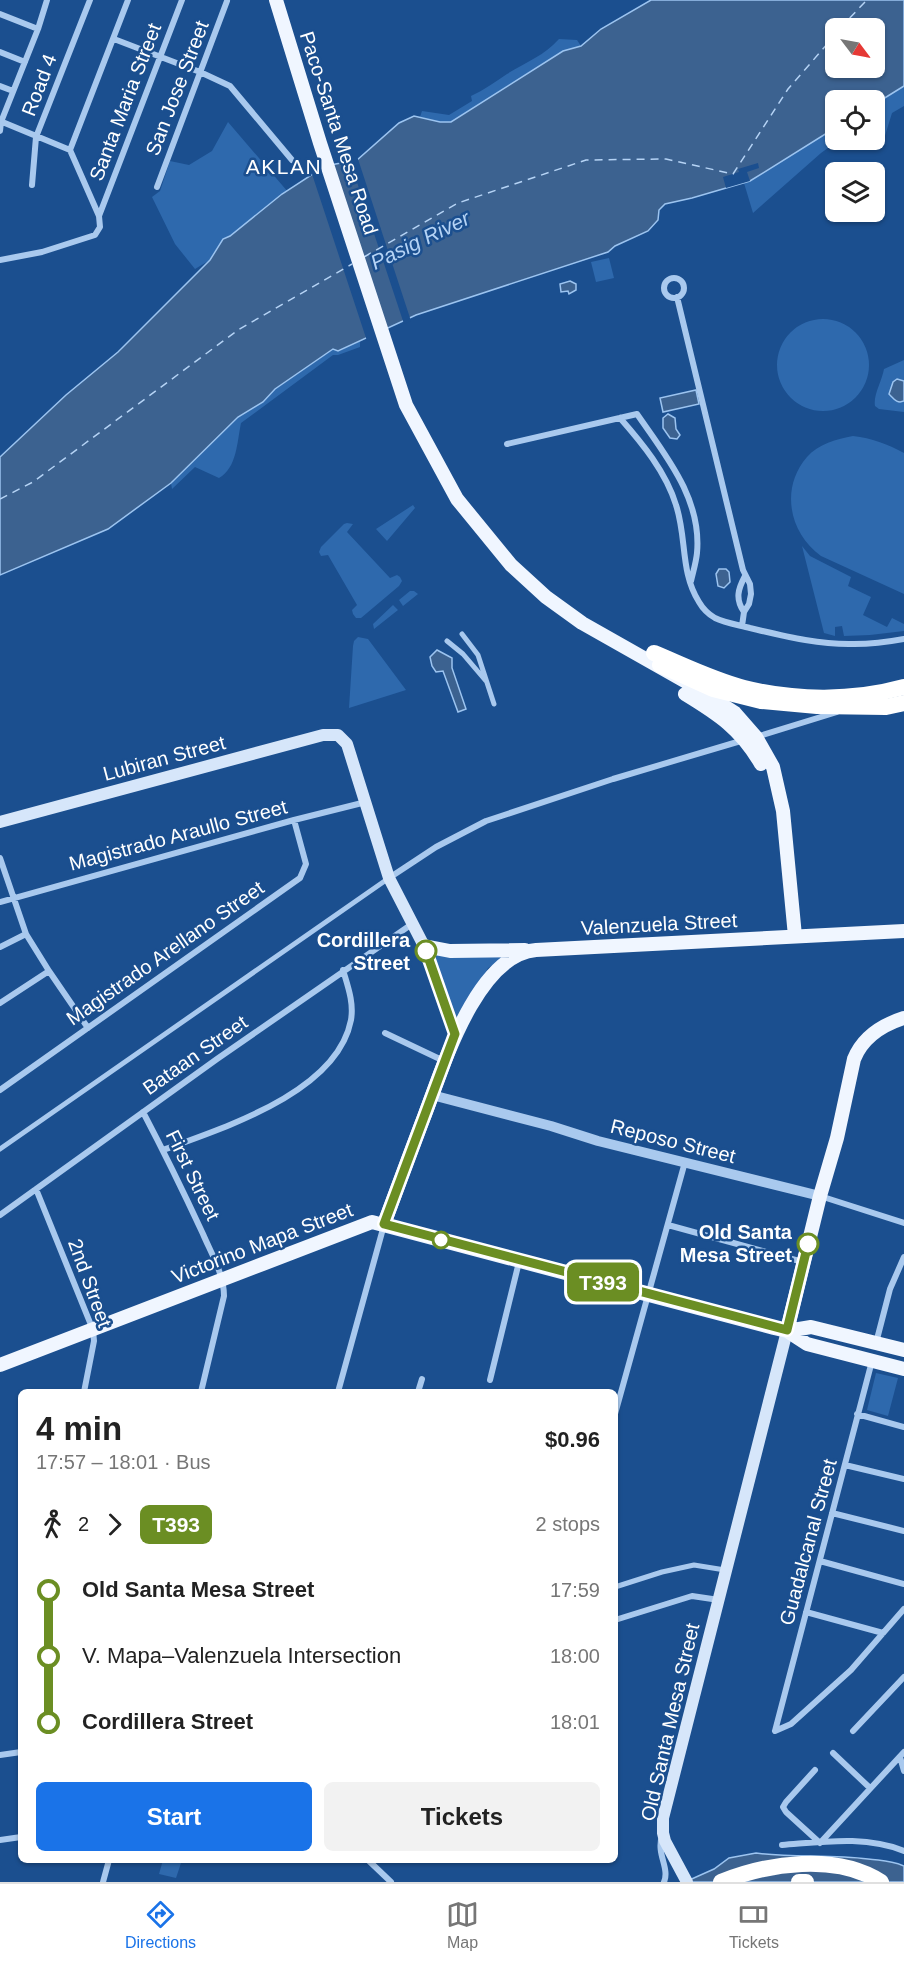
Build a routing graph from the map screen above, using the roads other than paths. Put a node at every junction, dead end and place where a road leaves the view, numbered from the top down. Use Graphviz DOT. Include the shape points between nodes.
graph roads {
  1 [pos="48,0"];
  2 [pos="90,0"];
  3 [pos="128,0"];
  4 [pos="182,0"];
  5 [pos="276,0"];
  6 [pos="227,1"];
  7 [pos="0,14"];
  8 [pos="38,29"];
  9 [pos="114,39"];
  10 [pos="0,52"];
  11 [pos="160,57"];
  12 [pos="25,62"];
  13 [pos="200,72"];
  14 [pos="0,86"];
  15 [pos="13,91"];
  16 [pos="1,122"];
  17 [pos="0,131"];
  18 [pos="36,137"];
  19 [pos="70,150"];
  20 [pos="292,160"];
  21 [pos="32,185"];
  22 [pos="157,187"];
  23 [pos="99,216"];
  24 [pos="0,261"];
  25 [pos="677,297"];
  26 [pos="620,418"];
  27 [pos="507,444"];
  28 [pos="745,576"];
  29 [pos="690,585"];
  30 [pos="744,612"];
  31 [pos="742,626"];
  32 [pos="462,634"];
  33 [pos="904,639"];
  34 [pos="447,641"];
  35 [pos="488,682"];
  36 [pos="686,688"];
  37 [pos="904,689"];
  38 [pos="904,703"];
  39 [pos="494,704"];
  40 [pos="751,738"];
  41 [pos="366,802"];
  42 [pos="294,820"];
  43 [pos="0,822"];
  44 [pos="0,858"];
  45 [pos="389,878"];
  46 [pos="13,898"];
  47 [pos="0,902"];
  48 [pos="412,924"];
  49 [pos="904,931"];
  50 [pos="27,934"];
  51 [pos="790,937"];
  52 [pos="424,946"];
  53 [pos="0,947"];
  54 [pos="530,950"];
  55 [pos="343,970"];
  56 [pos="49,971"];
  57 [pos="0,1003"];
  58 [pos="904,1018"];
  59 [pos="88,1028"];
  60 [pos="385,1033"];
  61 [pos="455,1034"];
  62 [pos="444,1061"];
  63 [pos="0,1090"];
  64 [pos="432,1095"];
  65 [pos="143,1112"];
  66 [pos="0,1149"];
  67 [pos="163,1150"];
  68 [pos="685,1162"];
  69 [pos="36,1189"];
  70 [pos="820,1196"];
  71 [pos="0,1215"];
  72 [pos="904,1223"];
  73 [pos="384,1224"];
  74 [pos="668,1225"];
  75 [pos="904,1257"];
  76 [pos="519,1261"];
  77 [pos="804,1262"];
  78 [pos="221,1279"];
  79 [pos="649,1294"];
  80 [pos="93,1330"];
  81 [pos="787,1330"];
  82 [pos="876,1343"];
  83 [pos="904,1350"];
  84 [pos="872,1360"];
  85 [pos="0,1365"];
  86 [pos="904,1369"];
  87 [pos="422,1378"];
  88 [pos="490,1380"];
  89 [pos="85,1389"];
  90 [pos="202,1389"];
  91 [pos="340,1389"];
  92 [pos="419,1389"];
  93 [pos="618,1403"];
  94 [pos="857,1414"];
  95 [pos="904,1427"];
  96 [pos="845,1464"];
  97 [pos="904,1479"];
  98 [pos="832,1513"];
  99 [pos="904,1531"];
  100 [pos="820,1561"];
  101 [pos="727,1570"];
  102 [pos="904,1584"];
  103 [pos="618,1586"];
  104 [pos="719,1600"];
  105 [pos="904,1609"];
  106 [pos="806,1612"];
  107 [pos="618,1619"];
  108 [pos="883,1633"];
  109 [pos="903,1680"];
  110 [pos="853,1731"];
  111 [pos="18,1752"];
  112 [pos="833,1753"];
  113 [pos="902,1754"];
  114 [pos="0,1755"];
  115 [pos="815,1770"];
  116 [pos="904,1771"];
  117 [pos="870,1788"];
  118 [pos="663,1833"];
  119 [pos="18,1837"];
  120 [pos="0,1840"];
  121 [pos="820,1843"];
  122 [pos="782,1845"];
  123 [pos="904,1851"];
  124 [pos="108,1863"];
  125 [pos="371,1863"];
  126 [pos="104,1882"];
  127 [pos="391,1882"];
  128 [pos="664,1882"];
  129 [pos="687,1882"];
  130 [pos="721,1882"];
  131 [pos="799,1882"];
  132 [pos="806,1882"];
  133 [pos="881,1882"];
  1 -- 8 [label="street"];
  2 -- 18 [label="street, Road 4"];
  3 -- 9 [label="street"];
  4 -- 11 [label="street, Santa Maria Street"];
  5 -- 36 [label="main road, Paco-Santa Mesa Road" via="406,405 457,499 511,565 546,597"];
  6 -- 13 [label="street, San Jose Street"];
  7 -- 8 [label="street"];
  8 -- 12 [label="street"];
  9 -- 11 [label="street"];
  9 -- 19 [label="street"];
  10 -- 12 [label="street"];
  11 -- 13 [label="street"];
  11 -- 23 [label="street, Santa Maria Street"];
  12 -- 15 [label="street"];
  13 -- 20 [label="street" via="230,86"];
  13 -- 22 [label="street, San Jose Street"];
  14 -- 15 [label="street"];
  15 -- 16 [label="street"];
  16 -- 17 [label="street"];
  16 -- 18 [label="street"];
  18 -- 19 [label="street"];
  18 -- 21 [label="street, Road 4"];
  19 -- 23 [label="street"];
  23 -- 24 [label="street, Santa Maria Street" via="100,227 95,235"];
  25 -- 28 [label="street"];
  26 -- 27 [label="street"];
  26 -- 29 [label="street" via="642,443 673,496"];
  26 -- 29 [label="street" via="637,414 681,478 695,518 697,551"];
  28 -- 30 [label="street" via="738,597"];
  28 -- 30 [label="street" via="751,594"];
  29 -- 31 [label="street" via="710,615"];
  30 -- 31 [label="street"];
  31 -- 33 [label="street" via="823,643"];
  32 -- 35 [label="street" via="478,655"];
  34 -- 35 [label="street"];
  35 -- 39 [label="street"];
  36 -- 40 [label="main road, Paco-Santa Mesa Road"];
  36 -- 40 [label="main road, Paco-Santa Mesa Road" via="735,714"];
  37 -- 38 [label="highway, bridge" via="805,698 743,688 657,659 713,689 761,701 886,707"];
  37 -- 40 [label="street"];
  40 -- 45 [label="street" via="486,821"];
  40 -- 51 [label="main road, Paco-Santa Mesa Road" via="773,767 780,793 787,837"];
  41 -- 42 [label="street, Magistrado Araullo Street"];
  41 -- 43 [label="main road, Lubiran Street" via="347,744 338,735 323,735"];
  41 -- 45 [label="main road"];
  42 -- 46 [label="street, Magistrado Araullo Street"];
  42 -- 59 [label="street, Magistrado Arellano Street" via="306,864 300,878"];
  44 -- 46 [label="street"];
  45 -- 48 [label="main road"];
  45 -- 66 [label="street"];
  46 -- 47 [label="street, Magistrado Araullo Street"];
  46 -- 50 [label="street"];
  48 -- 52 [label="main road"];
  48 -- 55 [label="street, Bataan Street"];
  49 -- 51 [label="main road, Valenzuela Street"];
  50 -- 53 [label="street"];
  50 -- 56 [label="street"];
  51 -- 54 [label="main road, Valenzuela Street"];
  52 -- 54 [label="main road" via="450,951"];
  52 -- 61 [label="main road"];
  54 -- 61 [label="main road, Valenzuela Street" via="507,963 488,981"];
  55 -- 65 [label="street, Bataan Street"];
  55 -- 67 [label="street" via="351,1020 342,1043 322,1069 270,1107"];
  56 -- 57 [label="street"];
  56 -- 59 [label="street"];
  58 -- 70 [label="main road, Old Santa Mesa Street" via="872,1034 858,1050"];
  59 -- 63 [label="street, Magistrado Arellano Street"];
  60 -- 62 [label="street"];
  61 -- 62 [label="main road, Valenzuela Street"];
  62 -- 64 [label="main road, Valenzuela Street"];
  64 -- 68 [label="street, Reposo Street"];
  64 -- 73 [label="main road, Valenzuela Street"];
  65 -- 67 [label="street, First Street"];
  65 -- 69 [label="street, Bataan Street"];
  67 -- 78 [label="street, First Street"];
  68 -- 70 [label="street, Reposo Street"];
  68 -- 74 [label="street"];
  69 -- 71 [label="street, Bataan Street"];
  69 -- 80 [label="street, 2nd Street"];
  70 -- 72 [label="street, Reposo Street"];
  70 -- 77 [label="main road, Old Santa Mesa Street"];
  73 -- 76 [label="main road, Victorino Mapa Street"];
  73 -- 78 [label="main road, Victorino Mapa Street" via="368,1224"];
  73 -- 91 [label="street"];
  74 -- 77 [label="street"];
  74 -- 79 [label="street"];
  75 -- 82 [label="street" via="890,1290"];
  76 -- 79 [label="main road, Victorino Mapa Street"];
  76 -- 88 [label="street"];
  77 -- 81 [label="main road, Old Santa Mesa Street"];
  78 -- 80 [label="main road, Victorino Mapa Street"];
  78 -- 90 [label="street, First Street" via="224,1296"];
  79 -- 81 [label="main road, Victorino Mapa Street"];
  79 -- 93 [label="street"];
  80 -- 85 [label="main road, Victorino Mapa Street"];
  80 -- 89 [label="street, 2nd Street"];
  81 -- 82 [label="main road, Victorino Mapa Street" via="811,1327"];
  81 -- 84 [label="main road, Victorino Mapa Street" via="807,1344"];
  81 -- 101 [label="main road, Old Santa Mesa Street"];
  82 -- 83 [label="main road, Victorino Mapa Street"];
  84 -- 86 [label="main road, Victorino Mapa Street"];
  84 -- 94 [label="street, Guadalcanal Street"];
  87 -- 92 [label="street"];
  94 -- 95 [label="street"];
  94 -- 96 [label="street, Guadalcanal Street"];
  96 -- 97 [label="street"];
  96 -- 98 [label="street, Guadalcanal Street"];
  98 -- 99 [label="street"];
  98 -- 100 [label="street, Guadalcanal Street"];
  100 -- 102 [label="street"];
  100 -- 106 [label="street, Guadalcanal Street"];
  101 -- 103 [label="street" via="694,1566"];
  101 -- 104 [label="main road, Old Santa Mesa Street"];
  104 -- 107 [label="street" via="692,1596"];
  104 -- 118 [label="main road, Old Santa Mesa Street" via="665,1808"];
  105 -- 108 [label="street"];
  106 -- 108 [label="street"];
  106 -- 108 [label="street, Guadalcanal Street" via="775,1731 791,1724 851,1670"];
  109 -- 110 [label="street"];
  111 -- 114 [label="street"];
  112 -- 117 [label="street"];
  113 -- 116 [label="street"];
  113 -- 117 [label="street"];
  115 -- 121 [label="street" via="783,1807"];
  117 -- 121 [label="street"];
  118 -- 128 [label="street" via="659,1850 666,1874"];
  118 -- 129 [label="main road, Old Santa Mesa Street"];
  119 -- 120 [label="street"];
  121 -- 122 [label="street"];
  121 -- 123 [label="street" via="858,1841"];
  124 -- 126 [label="street"];
  125 -- 127 [label="street"];
  130 -- 133 [label="highway" via="764,1868 813,1864 856,1871"];
  131 -- 132 [label="highway"];
}
